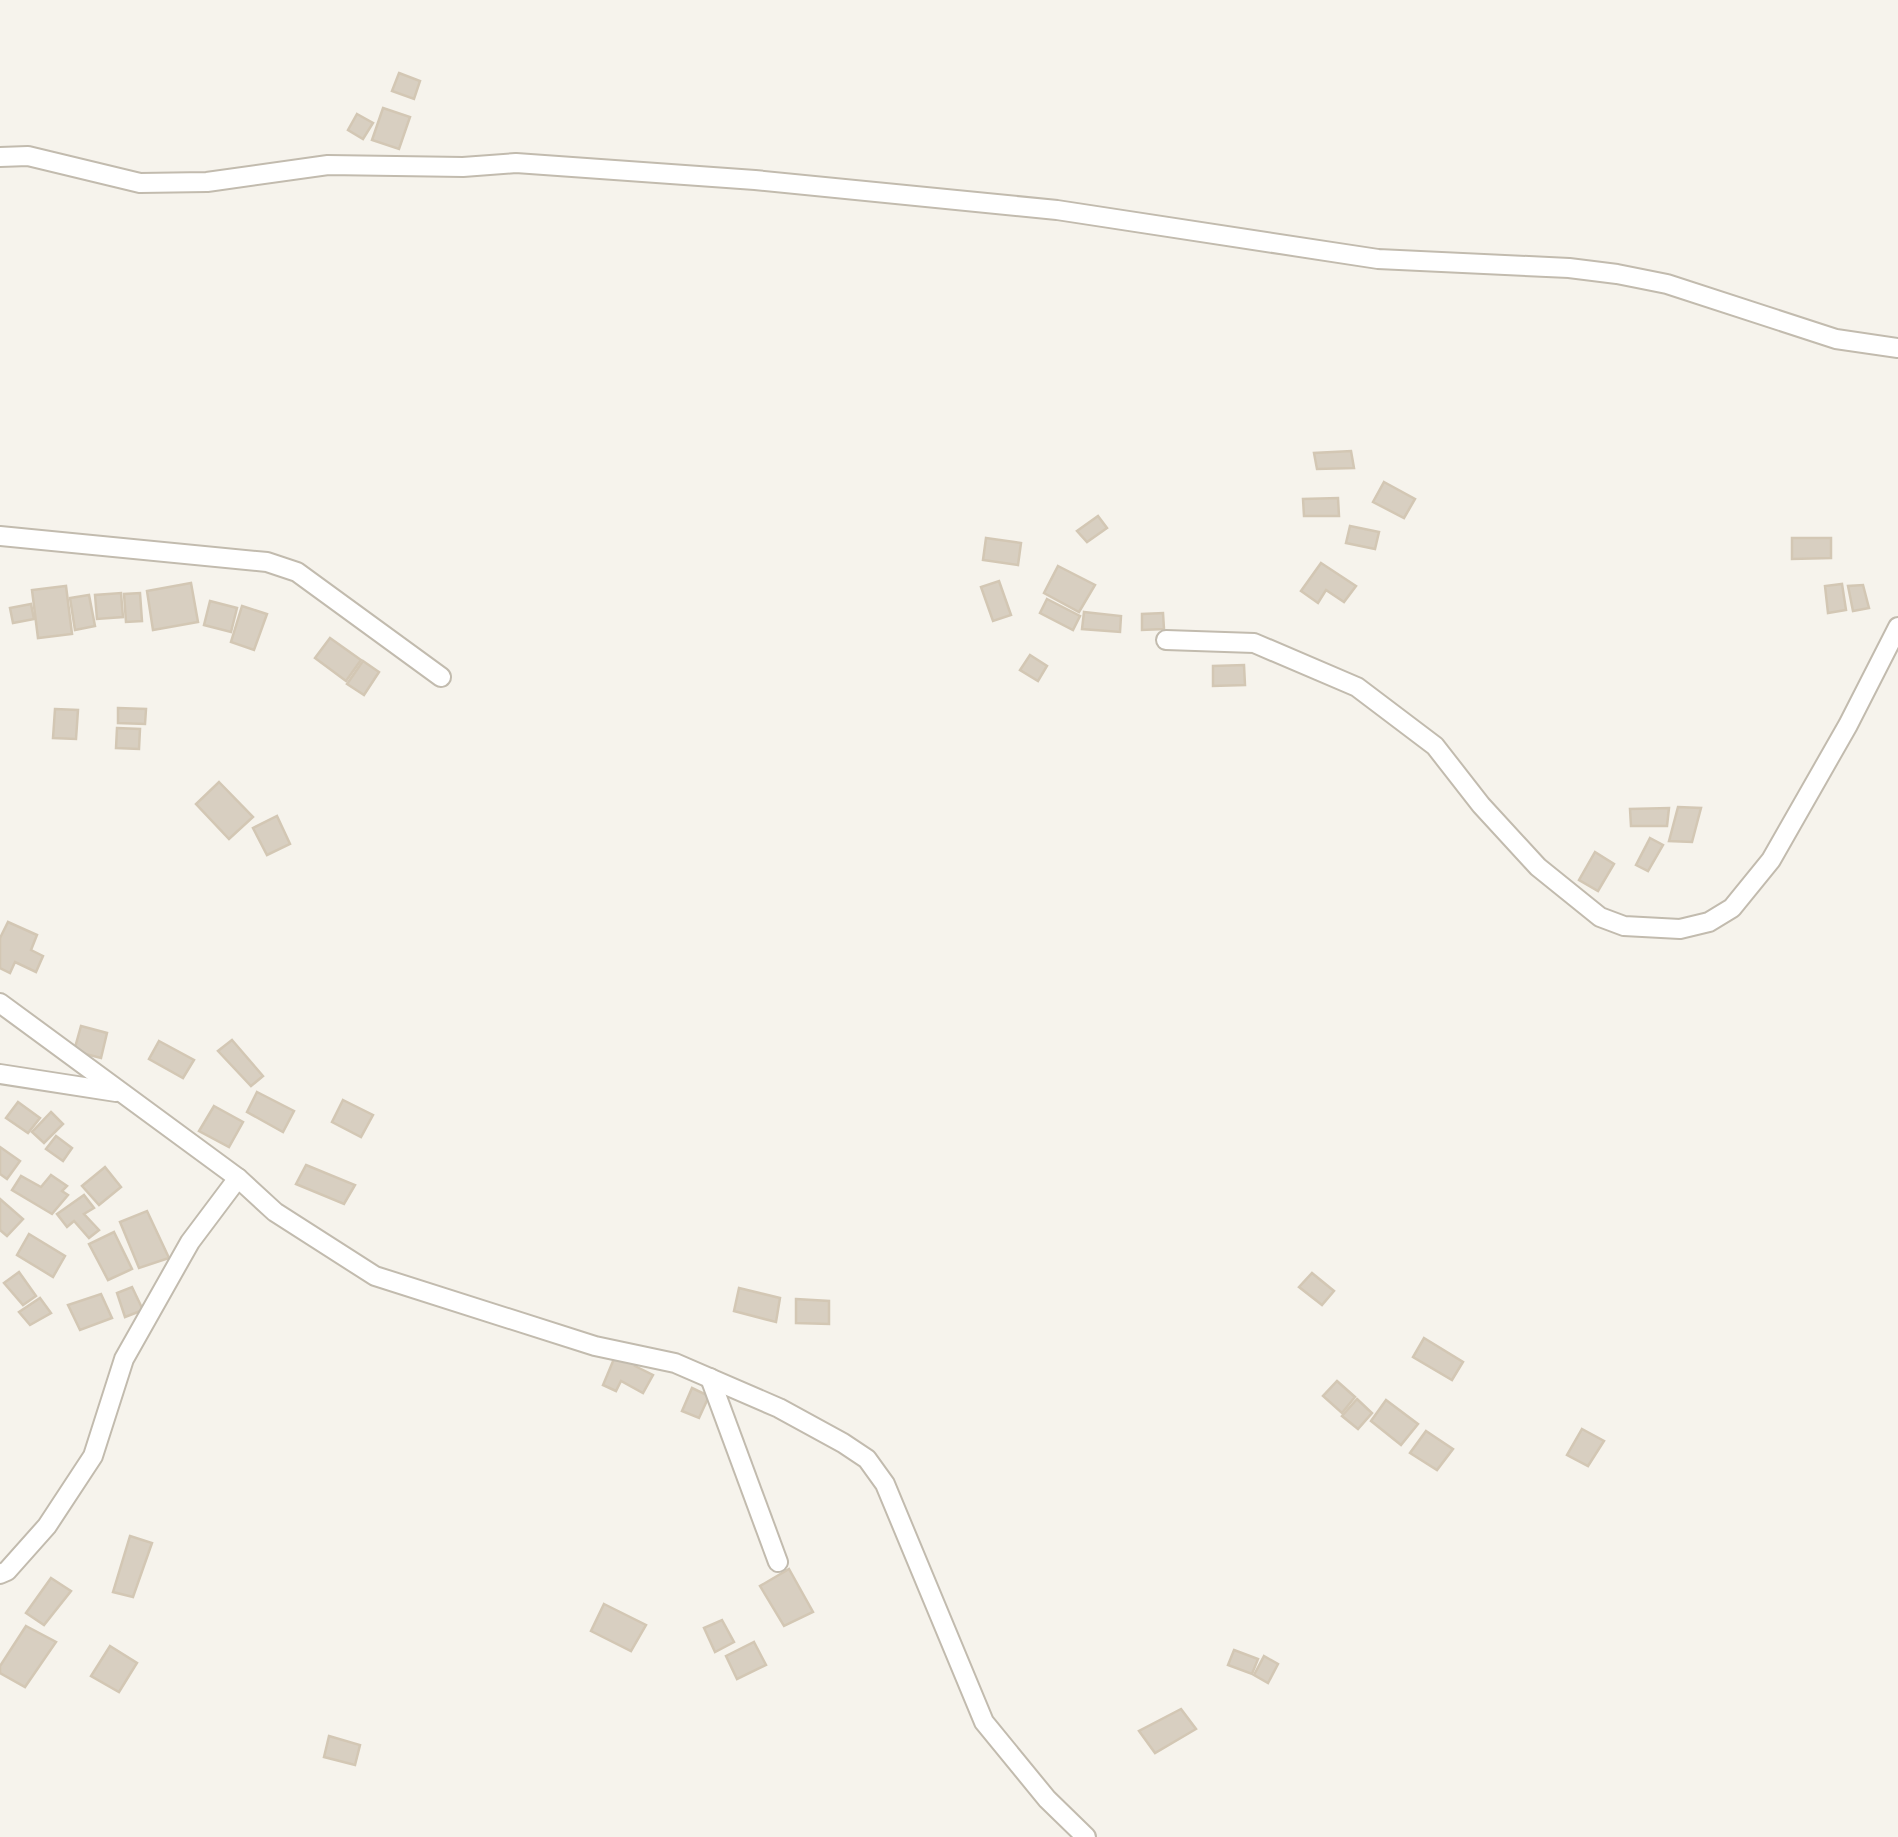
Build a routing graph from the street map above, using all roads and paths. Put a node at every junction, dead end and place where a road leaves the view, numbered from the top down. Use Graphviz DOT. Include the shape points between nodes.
graph roads {
  1 [pos="0,157"];
  2 [pos="1898,348"];
  3 [pos="0,536"];
  4 [pos="1898,628"];
  5 [pos="1166,640"];
  6 [pos="441,676"];
  7 [pos="0,1003"];
  8 [pos="0,1074"];
  9 [pos="122,1092"];
  10 [pos="238,1178"];
  11 [pos="710,1378"];
  12 [pos="778,1562"];
  13 [pos="0,1574"];
  14 [pos="1086,1837"];
  1 -- 2 [label="street" via="28,156 140,184 328,165 516,163 1057,210 1378,258 1617,274 1836,339"];
  3 -- 6 [label="street" via="284,566"];
  4 -- 5 [label="street" via="1771,860 1732,908 1680,929 1624,926 1600,917 1538,866 1435,746 1356,687 1254,642"];
  7 -- 9 [label="street"];
  8 -- 9 [label="street"];
  9 -- 10 [label="street"];
  10 -- 11 [label="street" via="299,1229 375,1276"];
  10 -- 13 [label="street" via="190,1242 124,1359 93,1456 47,1526"];
  11 -- 12 [label="street"];
  11 -- 14 [label="street" via="867,1459 885,1484 984,1722"];
}
